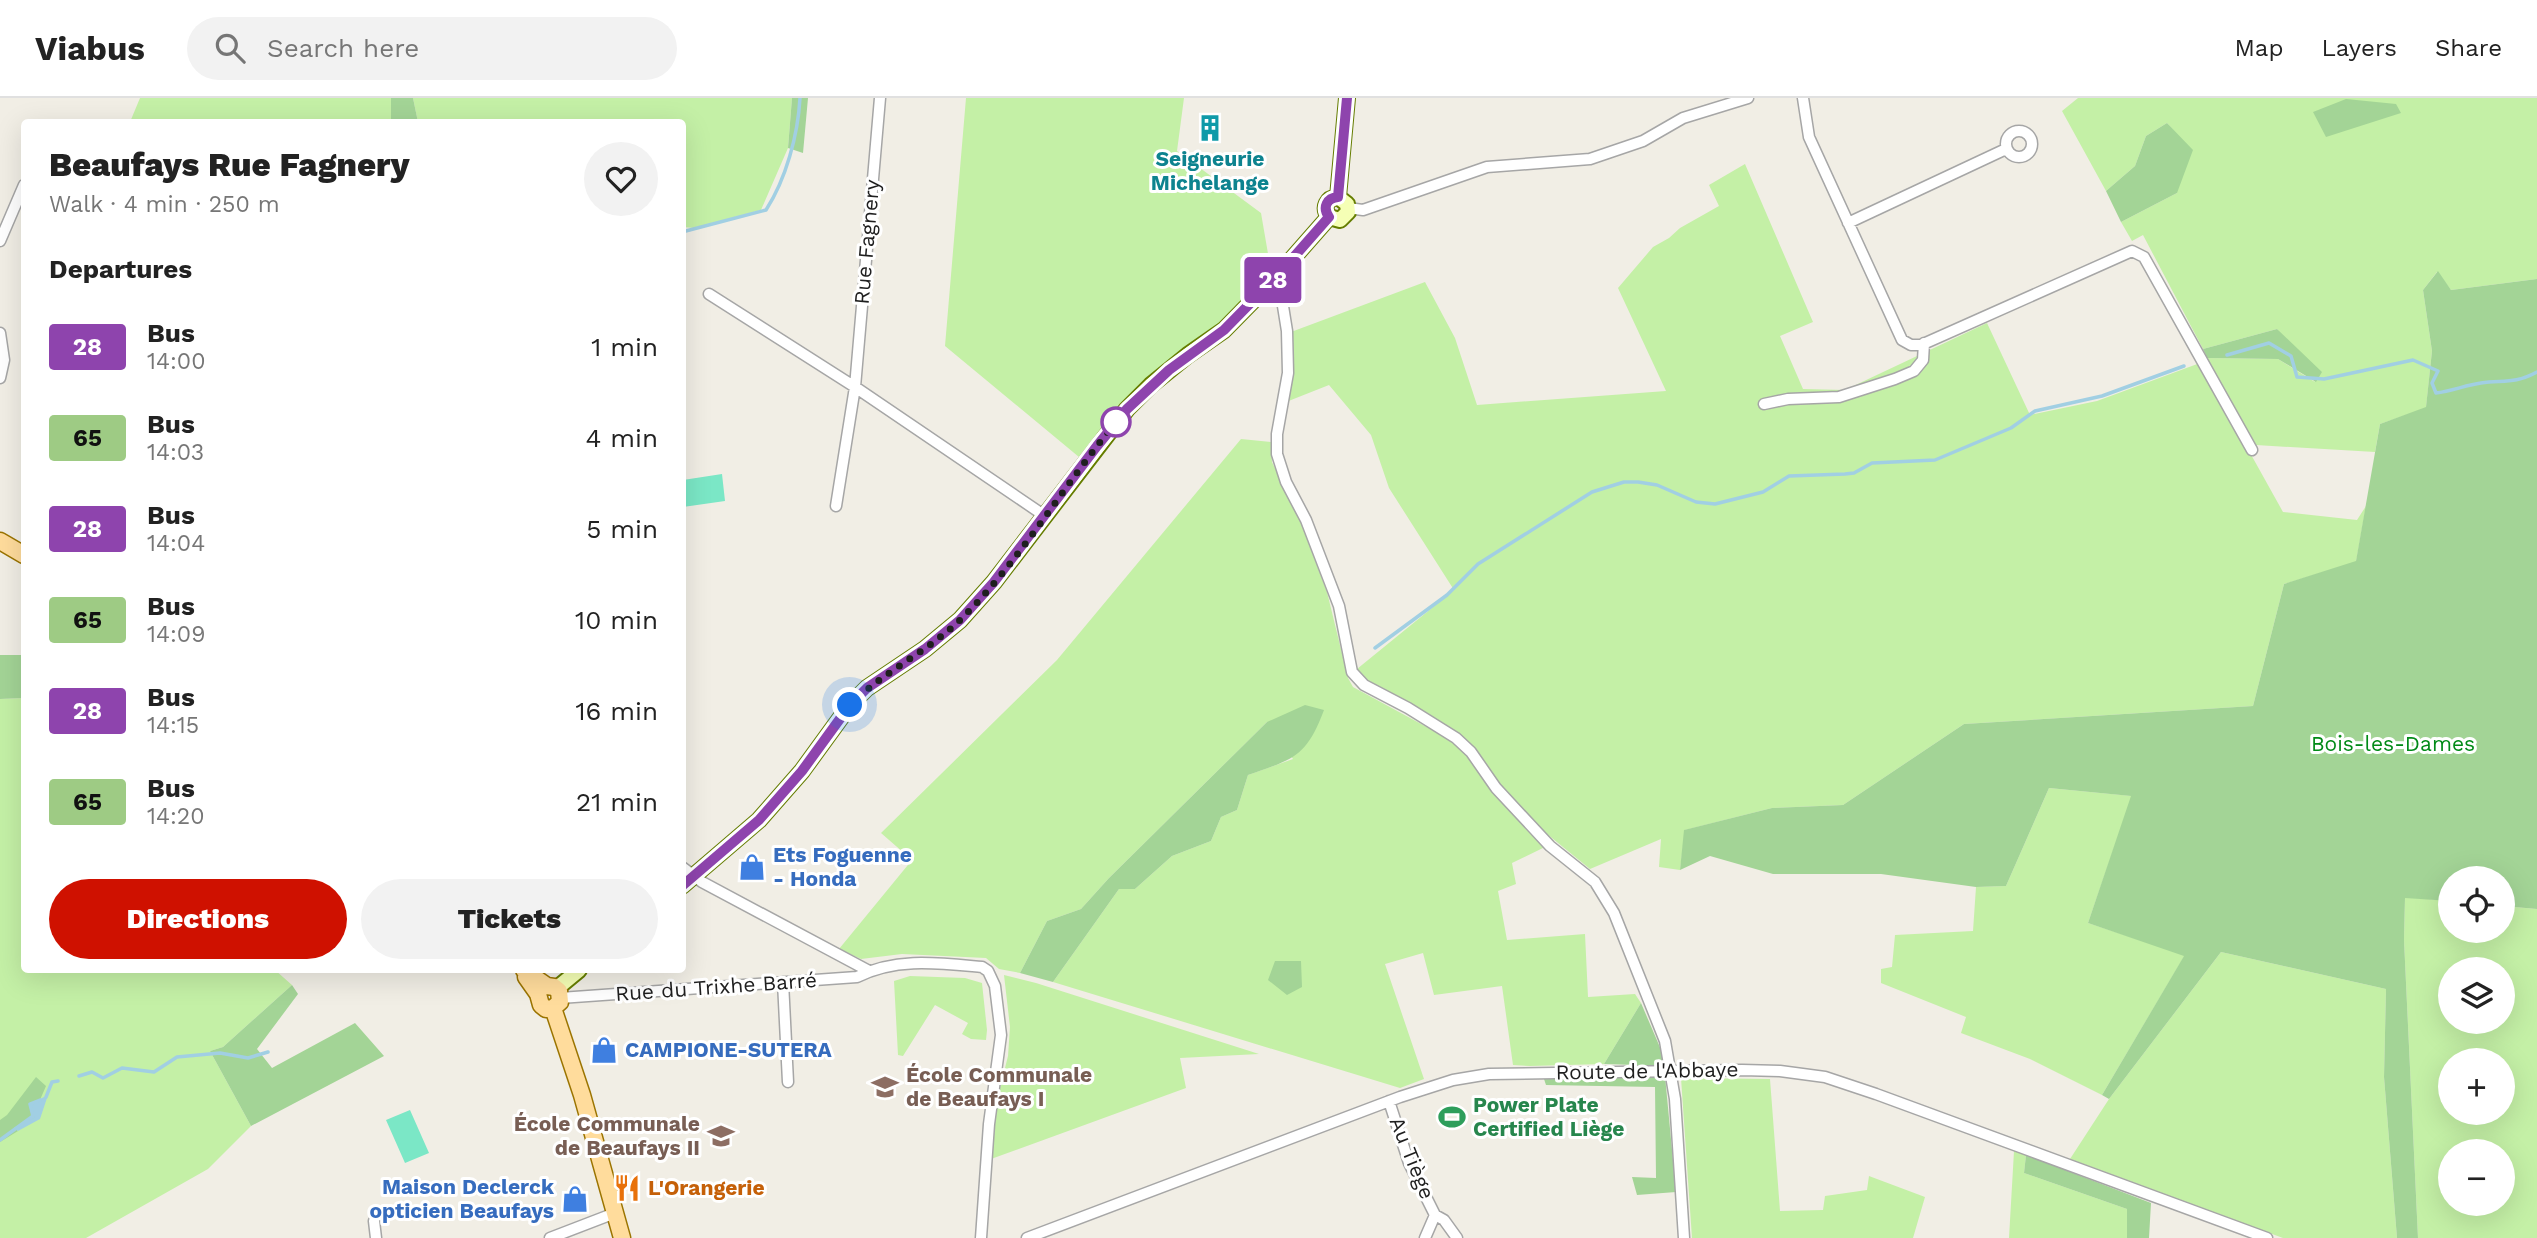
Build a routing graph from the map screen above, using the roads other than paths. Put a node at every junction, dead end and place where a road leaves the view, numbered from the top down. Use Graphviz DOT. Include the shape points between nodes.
graph roads {
  1 [pos="880,98"];
  2 [pos="1346,98"];
  3 [pos="1748,98"];
  4 [pos="1802,98"];
  5 [pos="2007,149"];
  6 [pos="21,192"];
  7 [pos="1343,203"];
  8 [pos="1848,223"];
  9 [pos="0,241"];
  10 [pos="1278,275"];
  11 [pos="709,294"];
  12 [pos="0,332"];
  13 [pos="1924,343"];
  14 [pos="0,379"];
  15 [pos="855,387"];
  16 [pos="1764,404"];
  17 [pos="2252,450"];
  18 [pos="836,506"];
  19 [pos="1045,516"];
  20 [pos="0,541"];
  21 [pos="21,553"];
  22 [pos="686,877"];
  23 [pos="869,971"];
  24 [pos="525,973"];
  25 [pos="576,973"];
  26 [pos="783,982"];
  27 [pos="551,995"];
  28 [pos="1671,1071"];
  29 [pos="788,1082"];
  30 [pos="1389,1101"];
  31 [pos="615,1213"];
  32 [pos="1435,1214"];
  33 [pos="374,1221"];
  34 [pos="376,1238"];
  35 [pos="550,1238"];
  36 [pos="622,1238"];
  37 [pos="981,1238"];
  38 [pos="1027,1238"];
  39 [pos="1425,1238"];
  40 [pos="1457,1238"];
  41 [pos="1684,1238"];
  42 [pos="2267,1238"];
  1 -- 15 [label="street, Rue Fagnery"];
  2 -- 7 [label="street"];
  3 -- 7 [label="street" via="1683,118 1643,141 1590,159 1487,167 1363,210"];
  4 -- 8 [label="street" via="1809,137"];
  5 -- 8 [label="street"];
  6 -- 9 [label="street"];
  7 -- 10 [label="street" via="1343,218 1329,217"];
  8 -- 13 [label="street" via="1902,340 1911,345"];
  10 -- 19 [label="street" via="1224,330 1127,409"];
  10 -- 28 [label="street" via="1288,351 1277,454 1339,606 1352,673 1364,685 1456,738 1544,840 1595,881 1623,932 1665,1041"];
  11 -- 15 [label="street"];
  12 -- 14 [label="street" via="4,360"];
  13 -- 16 [label="street" via="1923,360 1914,371 1895,379 1839,397"];
  13 -- 17 [label="street" via="2132,251 2144,257"];
  15 -- 18 [label="street, Rue Fagnery"];
  15 -- 19 [label="street"];
  19 -- 22 [label="street" via="960,620 867,688 759,820"];
  20 -- 21 [label="main road"];
  22 -- 23 [label="street"];
  23 -- 26 [label="street, Rue du Trixhe Barré" via="857,977"];
  23 -- 37 [label="street, Rue du Trixhe Barré" via="928,962 982,967 993,979 1001,1035"];
  24 -- 27 [label="main road"];
  25 -- 27 [label="street"];
  26 -- 27 [label="street, Rue du Trixhe Barré"];
  26 -- 29 [label="street"];
  27 -- 31 [label="main road"];
  28 -- 30 [label="street, Route de l'Abbaye" via="1474,1075"];
  28 -- 41 [label="street"];
  28 -- 42 [label="street, Route de l'Abbaye" via="1780,1071 1825,1077"];
  30 -- 32 [label="street, Au Tiège" via="1409,1163"];
  30 -- 38 [label="street, Route de l'Abbaye"];
  31 -- 35 [label="street"];
  31 -- 36 [label="main road"];
  32 -- 39 [label="street, Au Tiège"];
  32 -- 40 [label="street, Au Tiège"];
  33 -- 34 [label="street"];
}
